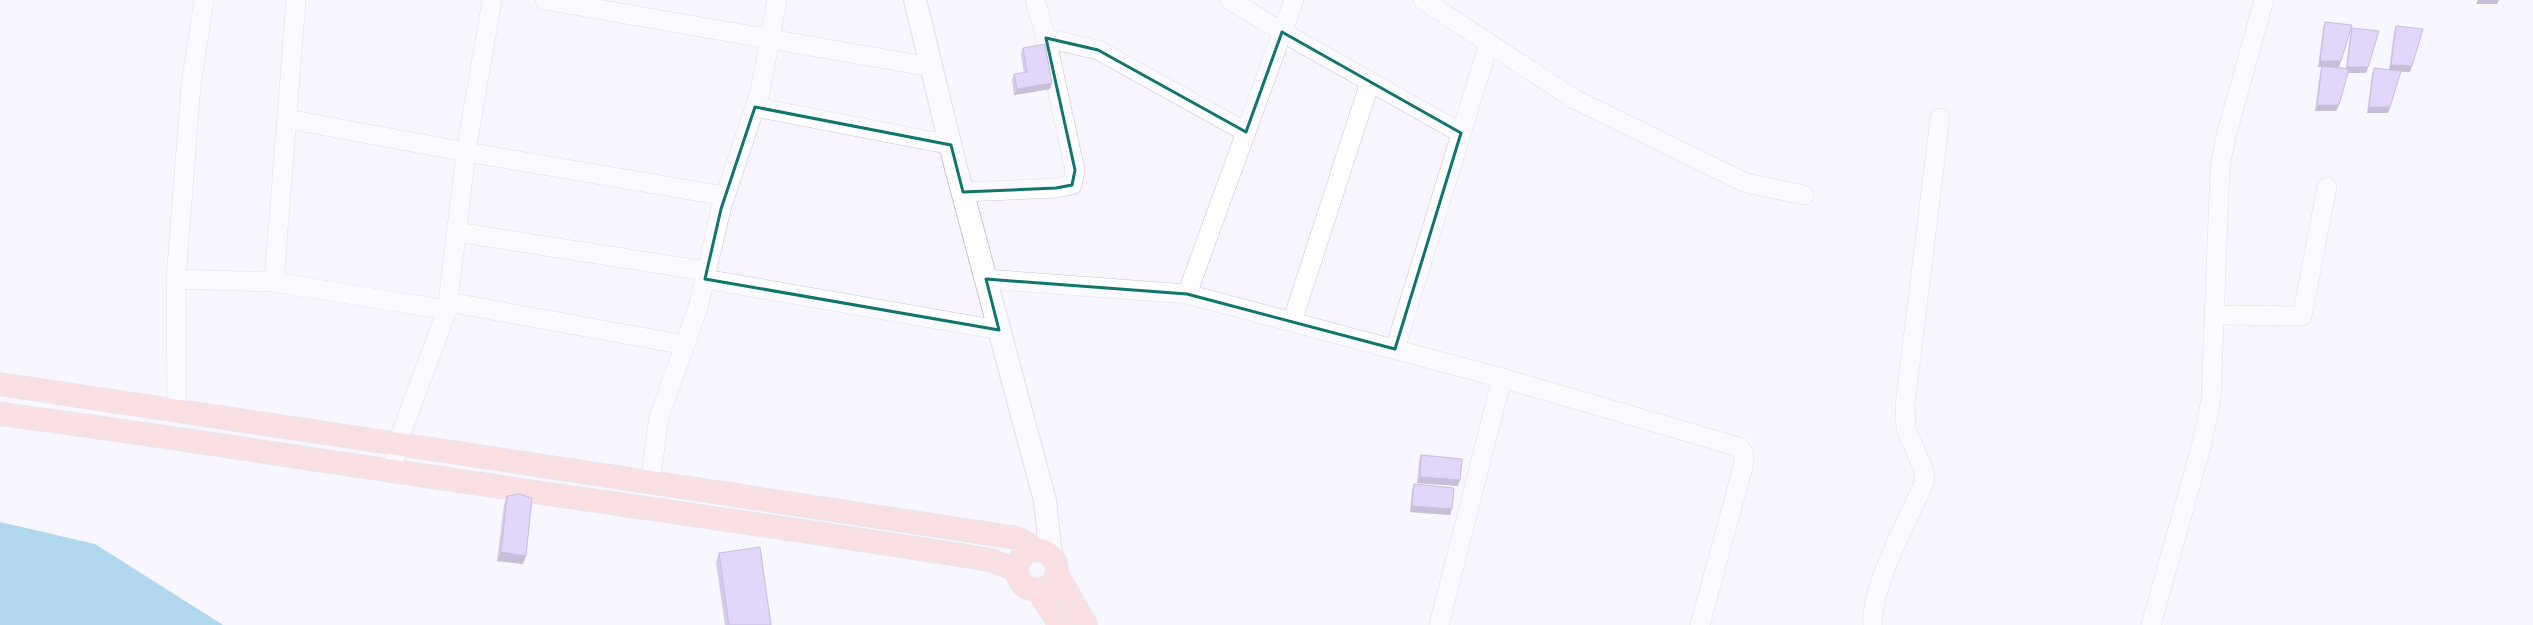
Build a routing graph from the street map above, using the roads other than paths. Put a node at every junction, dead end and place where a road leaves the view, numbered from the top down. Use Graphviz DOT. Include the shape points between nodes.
graph roads {
  1 [pos="204,0"];
  2 [pos="296,0"];
  3 [pos="492,0"];
  4 [pos="545,0"];
  5 [pos="777,0"];
  6 [pos="914,0"];
  7 [pos="1035,0"];
  8 [pos="1230,0"];
  9 [pos="1294,0"];
  10 [pos="1423,0"];
  11 [pos="2264,0"];
  12 [pos="1282,32"];
  13 [pos="770,38"];
  14 [pos="1046,38"];
  15 [pos="1489,43"];
  16 [pos="931,67"];
  17 [pos="1370,82"];
  18 [pos="755,106"];
  19 [pos="1940,118"];
  20 [pos="287,119"];
  21 [pos="1246,132"];
  22 [pos="1461,133"];
  23 [pos="951,145"];
  24 [pos="466,152"];
  25 [pos="2327,187"];
  26 [pos="963,192"];
  27 [pos="1804,195"];
  28 [pos="725,196"];
  29 [pos="456,232"];
  30 [pos="706,275"];
  31 [pos="176,279"];
  32 [pos="986,279"];
  33 [pos="274,282"];
  34 [pos="1187,294"];
  35 [pos="447,306"];
  36 [pos="2216,315"];
  37 [pos="1292,322"];
  38 [pos="999,330"];
  39 [pos="685,345"];
  40 [pos="1395,349"];
  41 [pos="1502,378"];
  42 [pos="0,384"];
  43 [pos="177,410"];
  44 [pos="0,414"];
  45 [pos="398,442"];
  46 [pos="392,471"];
  47 [pos="650,483"];
  48 [pos="1049,560"];
  49 [pos="1016,570"];
  50 [pos="1038,591"];
  51 [pos="1060,625"];
  52 [pos="1086,625"];
  53 [pos="1439,625"];
  54 [pos="1700,625"];
  55 [pos="1873,625"];
  56 [pos="2151,625"];
  1 -- 31 [label="street" via="191,85"];
  2 -- 20 [label="street"];
  3 -- 24 [label="street"];
  4 -- 13 [label="street"];
  5 -- 13 [label="street"];
  6 -- 16 [label="street"];
  7 -- 14 [label="street"];
  8 -- 12 [label="street"];
  9 -- 12 [label="street"];
  10 -- 15 [label="street"];
  11 -- 36 [label="street" via="2226,136 2220,167"];
  12 -- 17 [label="street"];
  12 -- 21 [label="street"];
  13 -- 16 [label="street"];
  13 -- 18 [label="street"];
  14 -- 21 [label="street" via="1098,50"];
  14 -- 26 [label="street" via="1075,170 1072,185"];
  15 -- 22 [label="street"];
  15 -- 27 [label="street" via="1574,99 1746,183"];
  16 -- 23 [label="street"];
  17 -- 22 [label="street"];
  17 -- 37 [label="street"];
  18 -- 23 [label="street"];
  18 -- 28 [label="street"];
  19 -- 55 [label="street" via="1906,405 1906,429 1925,481 1880,584 1872,610"];
  20 -- 24 [label="street"];
  20 -- 33 [label="street"];
  21 -- 34 [label="street"];
  22 -- 40 [label="street"];
  23 -- 26 [label="street"];
  24 -- 28 [label="street"];
  24 -- 29 [label="street"];
  25 -- 36 [label="street" via="2302,316"];
  26 -- 32 [label="street"];
  28 -- 30 [label="street"];
  29 -- 30 [label="street"];
  29 -- 35 [label="street"];
  30 -- 38 [label="street"];
  30 -- 39 [label="street"];
  31 -- 33 [label="street"];
  31 -- 43 [label="street"];
  32 -- 34 [label="street"];
  32 -- 38 [label="street"];
  33 -- 35 [label="street"];
  34 -- 37 [label="street"];
  35 -- 39 [label="street"];
  35 -- 45 [label="street"];
  36 -- 56 [label="street" via="2211,400 2201,447"];
  37 -- 40 [label="street"];
  38 -- 48 [label="street" via="1045,501"];
  39 -- 47 [label="street" via="659,417"];
  40 -- 41 [label="street"];
  41 -- 53 [label="street"];
  41 -- 54 [label="street" via="1739,447 1744,454 1743,467"];
  42 -- 43 [label="main road"];
  43 -- 45 [label="main road"];
  44 -- 46 [label="main road" via="143,432"];
  45 -- 46 [label="street"];
  45 -- 47 [label="main road"];
  46 -- 49 [label="main road" via="816,532 990,560"];
  47 -- 48 [label="main road" via="1017,538"];
  48 -- 49 [label="main road" via="1026,553 1017,564"];
  48 -- 50 [label="main road" via="1050,586"];
  48 -- 52 [label="main road"];
  49 -- 50 [label="main road" via="1017,577 1025,588"];
  50 -- 51 [label="main road"];
}
